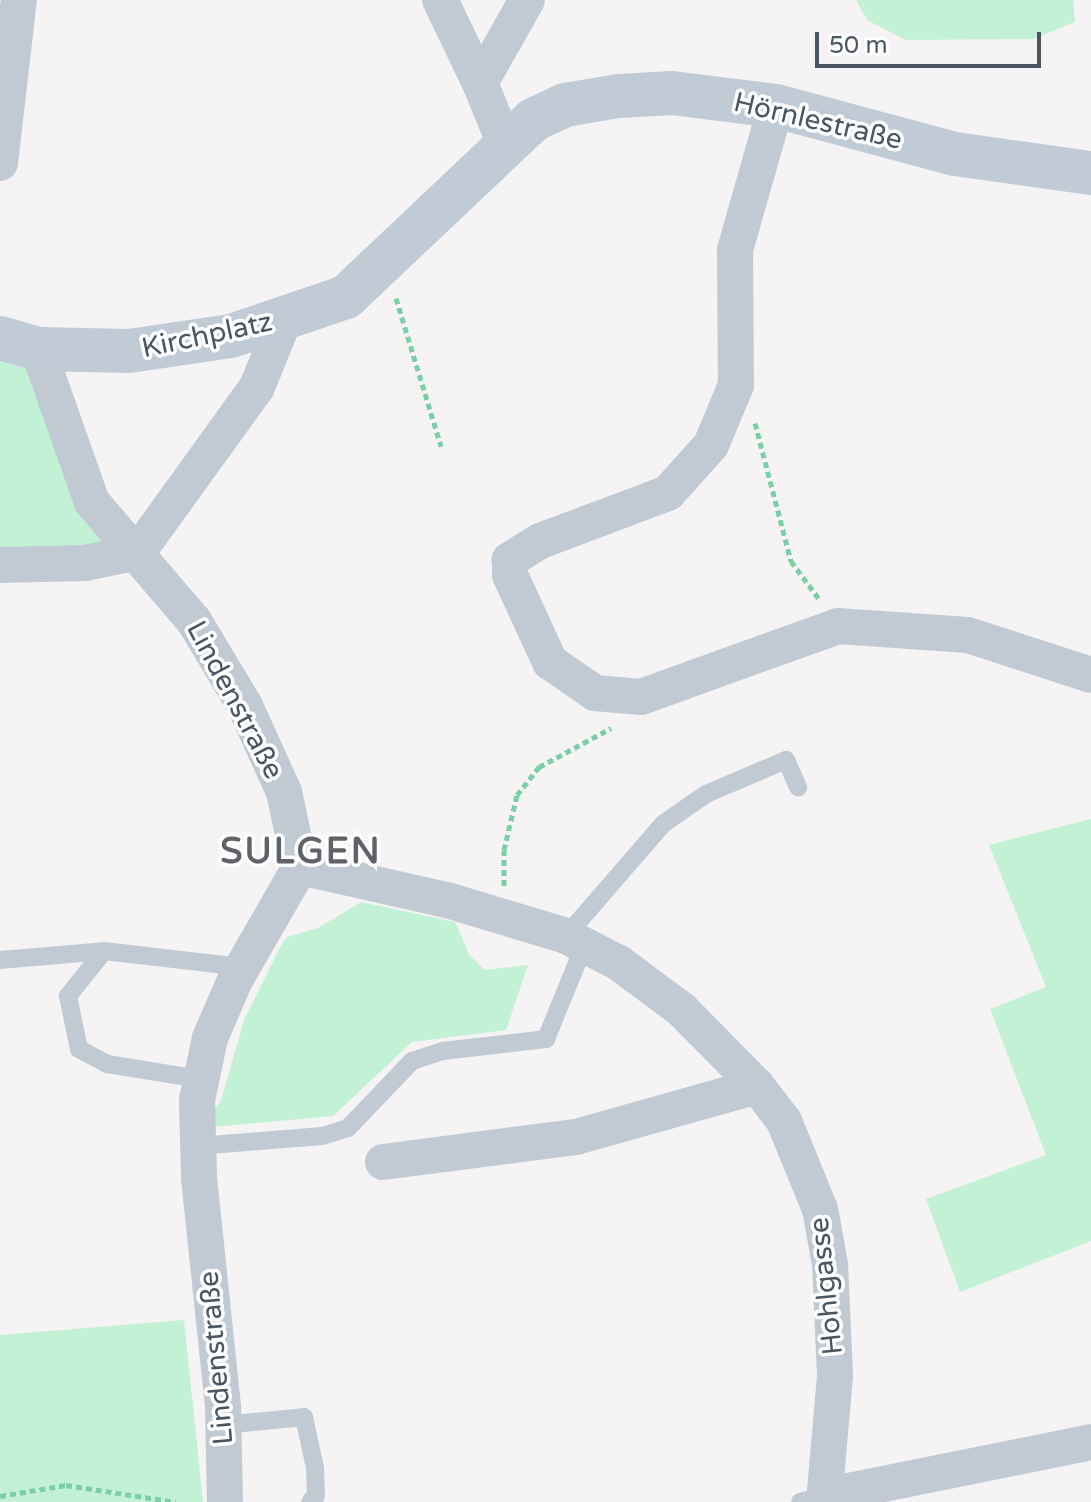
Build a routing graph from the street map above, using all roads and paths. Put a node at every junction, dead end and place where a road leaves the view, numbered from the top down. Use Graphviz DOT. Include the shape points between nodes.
graph roads {
  1 [pos="19,0"];
  2 [pos="440,0"];
  3 [pos="527,0"];
  4 [pos="480,83"];
  5 [pos="776,106"];
  6 [pos="504,142"];
  7 [pos="0,163"];
  8 [pos="1091,173"];
  9 [pos="386,264"];
  10 [pos="285,318"];
  11 [pos="19,344"];
  12 [pos="728,404"];
  13 [pos="441,446"];
  14 [pos="138,552"];
  15 [pos="0,565"];
  16 [pos="838,626"];
  17 [pos="1091,675"];
  18 [pos="641,697"];
  19 [pos="798,787"];
  20 [pos="300,867"];
  21 [pos="506,922"];
  22 [pos="575,941"];
  23 [pos="104,951"];
  24 [pos="0,960"];
  25 [pos="243,967"];
  26 [pos="201,1079"];
  27 [pos="757,1086"];
  28 [pos="198,1146"];
  29 [pos="383,1162"];
  30 [pos="223,1425"];
  31 [pos="1091,1442"];
  32 [pos="0,1496"];
  33 [pos="816,1500"];
  34 [pos="176,1502"];
  35 [pos="225,1502"];
  36 [pos="310,1502"];
  1 -- 7 [label="street"];
  2 -- 4 [label="street"];
  3 -- 4 [label="street"];
  4 -- 6 [label="street"];
  5 -- 6 [label="street, Hörnlestraße" via="672,93 619,96 565,105"];
  5 -- 8 [label="street, Hörnlestraße" via="955,154"];
  5 -- 12 [label="street" via="735,250 736,385"];
  6 -- 9 [label="street, Hörnlestraße"];
  9 -- 10 [label="street, Hörnlestraße" via="346,297"];
  9 -- 13 [label="path"];
  10 -- 11 [label="street, Kirchplatz" via="231,336 129,351"];
  10 -- 14 [label="street, Kirchplatz" via="257,387"];
  11 -- 14 [label="street, Lindenstraße" via="92,502"];
  12 -- 16 [label="path" via="755,423 791,561"];
  12 -- 18 [label="street" via="711,445 668,493 540,541 510,560 510,575 550,662 595,693"];
  14 -- 15 [label="street" via="85,563"];
  14 -- 20 [label="street, Lindenstraße" via="194,621 245,706 284,792"];
  16 -- 17 [label="street" via="968,635"];
  16 -- 18 [label="street"];
  18 -- 21 [label="path" via="631,716 539,767 517,795 504,850"];
  19 -- 22 [label="lane" via="786,760 706,794 663,824"];
  20 -- 21 [label="street, Hohlgasse" via="447,900"];
  20 -- 25 [label="street, Lindenstraße"];
  21 -- 22 [label="street, Hohlgasse"];
  22 -- 27 [label="street, Hohlgasse" via="619,963 682,1010"];
  22 -- 28 [label="lane" via="546,1039 443,1051 412,1061 348,1128 323,1136"];
  23 -- 24 [label="lane"];
  23 -- 25 [label="lane"];
  23 -- 26 [label="lane" via="68,996 79,1049 107,1064"];
  25 -- 26 [label="street, Lindenstraße" via="210,1038"];
  26 -- 28 [label="street, Lindenstraße"];
  27 -- 29 [label="street" via="576,1137"];
  27 -- 33 [label="street, Hohlgasse" via="790,1135 820,1209 830,1264 835,1376"];
  28 -- 30 [label="street, Lindenstraße"];
  30 -- 35 [label="street, Lindenstraße"];
  30 -- 36 [label="lane" via="304,1417 315,1468 316,1496"];
  31 -- 33 [label="street"];
  32 -- 34 [label="path" via="66,1485"];
}
